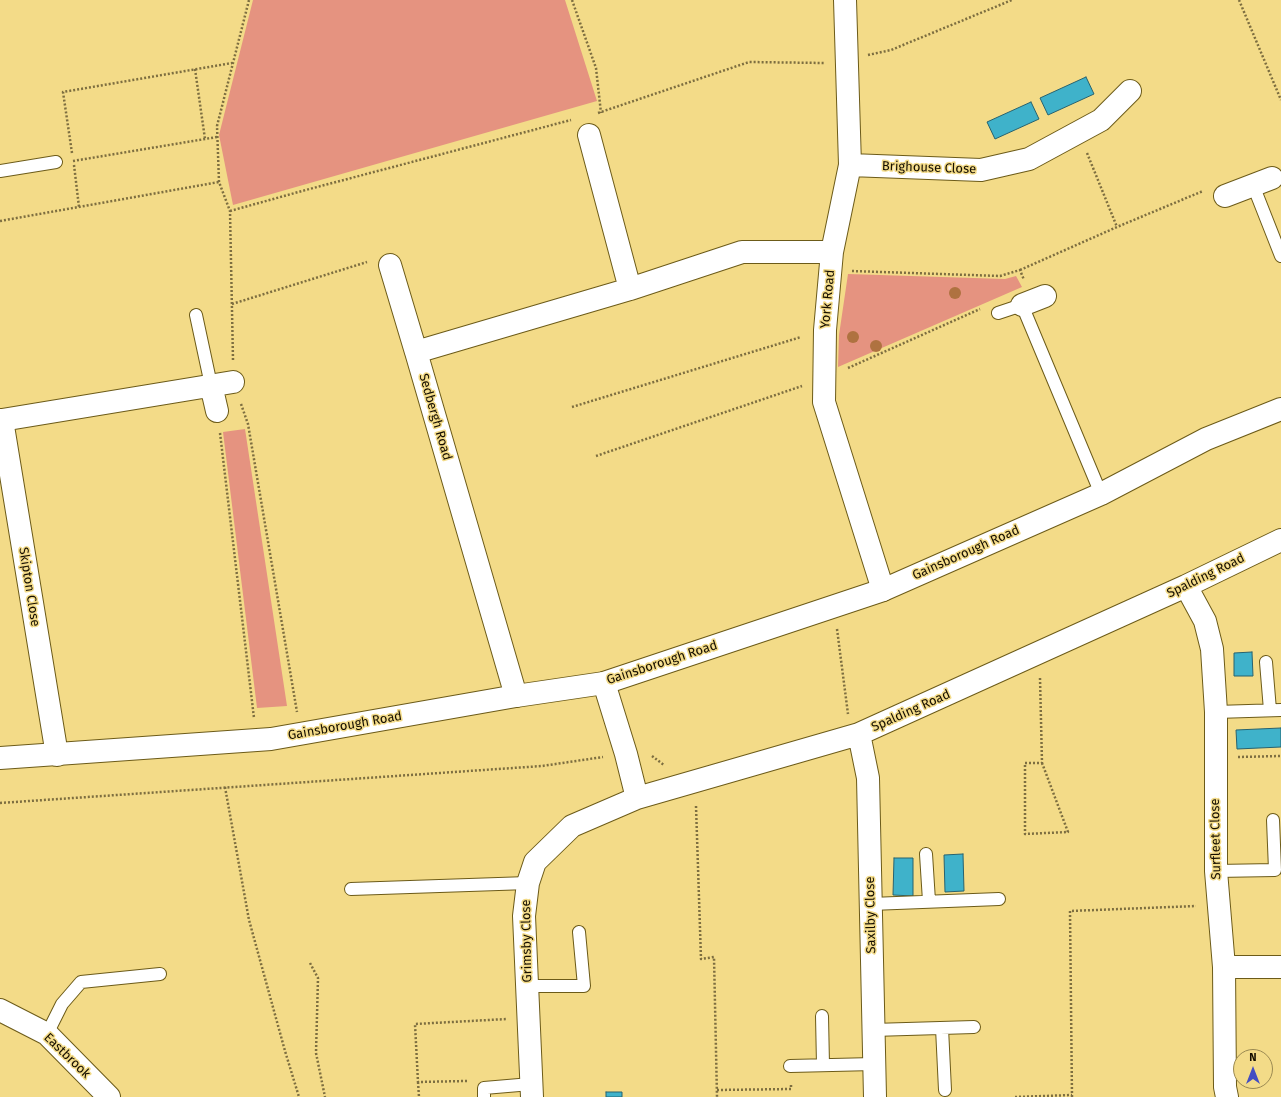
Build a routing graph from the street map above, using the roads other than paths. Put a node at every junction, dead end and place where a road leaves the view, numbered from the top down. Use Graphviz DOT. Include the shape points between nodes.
graph roads {
  1 [pos="845,0"];
  2 [pos="1130,90"];
  3 [pos="589,135"];
  4 [pos="56,162"];
  5 [pos="850,165"];
  6 [pos="0,171"];
  7 [pos="1262,182"];
  8 [pos="1217,192"];
  9 [pos="1281,256"];
  10 [pos="831,261"];
  11 [pos="390,265"];
  12 [pos="630,289"];
  13 [pos="1044,296"];
  14 [pos="1022,305"];
  15 [pos="998,313"];
  16 [pos="196,315"];
  17 [pos="416,352"];
  18 [pos="233,382"];
  19 [pos="211,386"];
  20 [pos="1281,409"];
  21 [pos="216,411"];
  22 [pos="1,420"];
  23 [pos="1101,494"];
  24 [pos="1281,540"];
  25 [pos="1186,586"];
  26 [pos="883,590"];
  27 [pos="1266,662"];
  28 [pos="604,683"];
  29 [pos="516,696"];
  30 [pos="1275,710"];
  31 [pos="1216,712"];
  32 [pos="854,726"];
  33 [pos="57,755"];
  34 [pos="0,758"];
  35 [pos="637,798"];
  36 [pos="1273,820"];
  37 [pos="926,854"];
  38 [pos="1216,871"];
  39 [pos="528,883"];
  40 [pos="351,889"];
  41 [pos="999,899"];
  42 [pos="929,901"];
  43 [pos="871,904"];
  44 [pos="579,932"];
  45 [pos="1281,967"];
  46 [pos="1224,968"];
  47 [pos="160,974"];
  48 [pos="527,986"];
  49 [pos="0,1010"];
  50 [pos="822,1016"];
  51 [pos="974,1027"];
  52 [pos="942,1028"];
  53 [pos="873,1030"];
  54 [pos="48,1034"];
  55 [pos="874,1064"];
  56 [pos="823,1065"];
  57 [pos="790,1066"];
  58 [pos="944,1090"];
  59 [pos="531,1091"];
  60 [pos="484,1093"];
  61 [pos="109,1097"];
  62 [pos="875,1097"];
  63 [pos="1227,1097"];
  1 -- 5 [label="street, York Road"];
  2 -- 5 [label="street, Brighouse Close" via="1101,120 1029,159 981,170"];
  3 -- 12 [label="street"];
  4 -- 6 [label="lane"];
  5 -- 10 [label="street, York Road"];
  7 -- 8 [label="street"];
  7 -- 9 [label="lane"];
  10 -- 12 [label="street" via="742,252"];
  10 -- 26 [label="street, York Road" via="824,330 824,402"];
  11 -- 17 [label="street, Sedbergh Road"];
  12 -- 17 [label="street"];
  13 -- 14 [label="street"];
  14 -- 15 [label="lane"];
  14 -- 23 [label="lane"];
  16 -- 19 [label="lane"];
  17 -- 29 [label="street, Sedbergh Road"];
  18 -- 19 [label="street, Skipton Close"];
  19 -- 21 [label="street"];
  19 -- 22 [label="street, Skipton Close"];
  20 -- 23 [label="street, Gainsborough Road" via="1206,439"];
  22 -- 33 [label="street, Skipton Close"];
  23 -- 26 [label="street, Gainsborough Road"];
  24 -- 25 [label="street, Spalding Road"];
  25 -- 31 [label="street, Surfleet Close" via="1205,620 1212,649"];
  25 -- 32 [label="street, Spalding Road" via="1039,654"];
  26 -- 28 [label="street, Gainsborough Road"];
  27 -- 30 [label="lane"];
  28 -- 29 [label="street, Gainsborough Road"];
  28 -- 35 [label="street"];
  29 -- 33 [label="street, Gainsborough Road" via="271,739"];
  30 -- 31 [label="lane"];
  31 -- 38 [label="street, Surfleet Close"];
  32 -- 35 [label="street, Spalding Road" via="695,781"];
  32 -- 43 [label="street, Saxilby Close" via="868,778"];
  33 -- 34 [label="street, Gainsborough Road"];
  35 -- 39 [label="street, Grimsby Close" via="572,826 535,862"];
  36 -- 38 [label="lane" via="1275,870"];
  37 -- 42 [label="lane"];
  38 -- 46 [label="street, Surfleet Close"];
  39 -- 40 [label="lane"];
  39 -- 48 [label="street, Grimsby Close" via="524,916"];
  41 -- 42 [label="lane"];
  42 -- 43 [label="lane"];
  43 -- 53 [label="street, Saxilby Close"];
  44 -- 48 [label="lane" via="584,986"];
  45 -- 46 [label="street"];
  46 -- 63 [label="street, Surfleet Close"];
  47 -- 54 [label="lane" via="81,982 62,1004"];
  48 -- 59 [label="street, Grimsby Close"];
  49 -- 54 [label="street, Eastbrook"];
  50 -- 56 [label="lane"];
  51 -- 52 [label="lane"];
  52 -- 53 [label="lane"];
  52 -- 58 [label="lane"];
  53 -- 55 [label="street, Saxilby Close"];
  54 -- 61 [label="street, Eastbrook"];
  55 -- 56 [label="lane"];
  55 -- 62 [label="street, Saxilby Close"];
  56 -- 57 [label="lane"];
  59 -- 60 [label="lane"];
}
